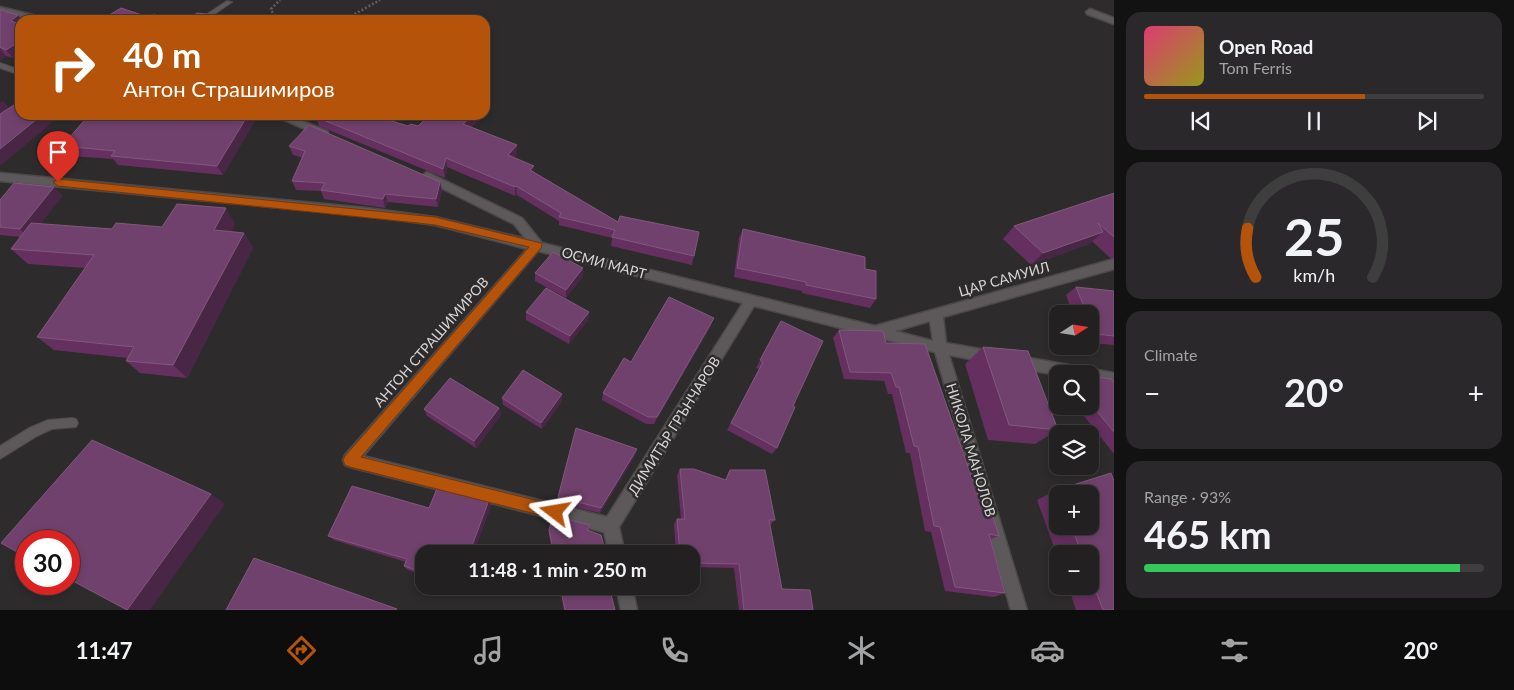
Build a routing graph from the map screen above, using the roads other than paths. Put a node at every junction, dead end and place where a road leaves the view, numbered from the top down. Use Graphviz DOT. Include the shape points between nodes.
graph roads {
  1 [pos="229,2"];
  2 [pos="0,10"];
  3 [pos="1090,12"];
  4 [pos="21,15"];
  5 [pos="209,15"];
  6 [pos="1114,21"];
  7 [pos="0,65"];
  8 [pos="15,71"];
  9 [pos="290,120"];
  10 [pos="331,137"];
  11 [pos="420,173"];
  12 [pos="0,177"];
  13 [pos="537,245"];
  14 [pos="1114,264"];
  15 [pos="751,301"];
  16 [pos="936,314"];
  17 [pos="875,332"];
  18 [pos="940,348"];
  19 [pos="1049,368"];
  20 [pos="1102,377"];
  21 [pos="1114,391"];
  22 [pos="72,423"];
  23 [pos="0,453"];
  24 [pos="611,526"];
  25 [pos="615,545"];
  26 [pos="626,595"];
  27 [pos="629,610"];
  28 [pos="1019,610"];
  1 -- 5 [label="lane"];
  2 -- 4 [label="street"];
  3 -- 6 [label="street"];
  7 -- 8 [label="lane"];
  9 -- 10 [label="street"];
  11 -- 13 [label="street" via="518,221"];
  12 -- 13 [label="street, ОСМИ МАРТ" via="367,212 435,221"];
  13 -- 15 [label="street, ОСМИ МАРТ"];
  13 -- 24 [label="street, АНТОН СТРАШИМИРОВ" via="350,460"];
  14 -- 16 [label="street, ЦАР САМУИЛ"];
  15 -- 17 [label="street, ОСМИ МАРТ"];
  15 -- 24 [label="street, ДИМИТЪР ГРЪНЧАРОВ"];
  16 -- 17 [label="street, ЦАР САМУИЛ"];
  16 -- 18 [label="street"];
  17 -- 18 [label="street, ОСМИ МАРТ"];
  18 -- 19 [label="street, ОСМИ МАРТ"];
  18 -- 28 [label="street, НИКОЛА МАНОЛОВ"];
  20 -- 21 [label="street"];
  22 -- 23 [label="lane" via="52,424 32,432"];
  24 -- 25 [label="street"];
  26 -- 27 [label="street"];
}
